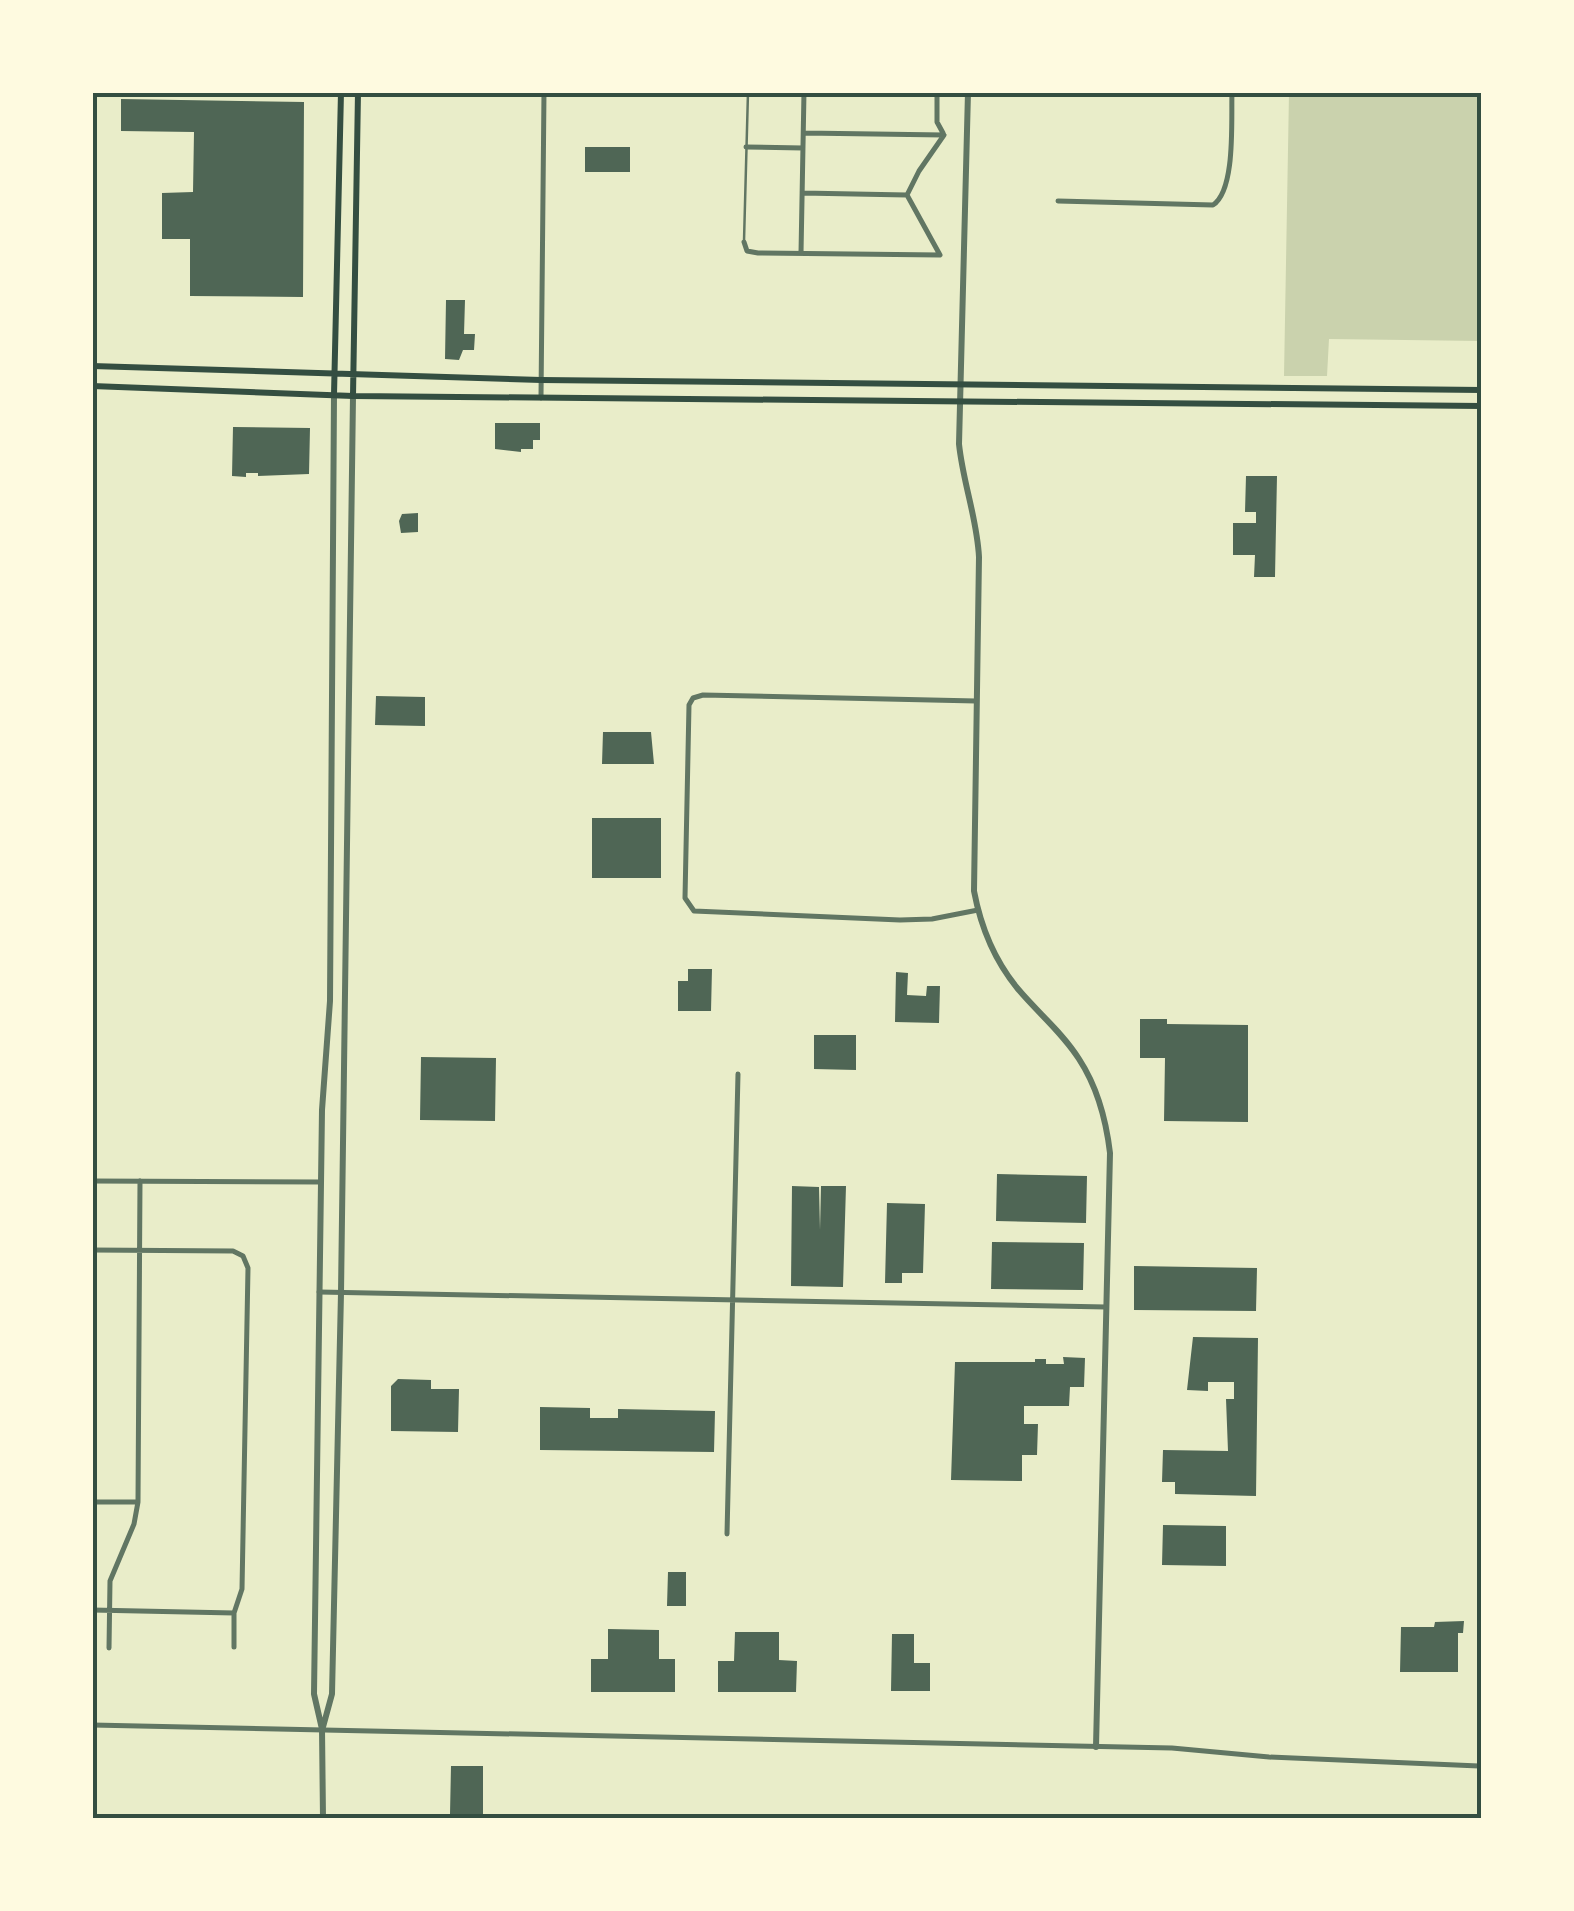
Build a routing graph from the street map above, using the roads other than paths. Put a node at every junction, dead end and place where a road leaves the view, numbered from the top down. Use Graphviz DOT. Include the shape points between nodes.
graph roads {
  1 [pos="341,92"];
  2 [pos="358,92"];
  3 [pos="544,92"];
  4 [pos="748,92"];
  5 [pos="804,92"];
  6 [pos="937,92"];
  7 [pos="968,92"];
  8 [pos="1232,92"];
  9 [pos="804,134"];
  10 [pos="944,135"];
  11 [pos="746,146"];
  12 [pos="803,148"];
  13 [pos="802,193"];
  14 [pos="907,195"];
  15 [pos="1058,200"];
  16 [pos="744,242"];
  17 [pos="801,253"];
  18 [pos="92,366"];
  19 [pos="334,374"];
  20 [pos="353,374"];
  21 [pos="541,380"];
  22 [pos="961,384"];
  23 [pos="92,386"];
  24 [pos="1482,390"];
  25 [pos="334,396"];
  26 [pos="353,396"];
  27 [pos="541,398"];
  28 [pos="960,401"];
  29 [pos="1482,406"];
  30 [pos="976,701"];
  31 [pos="978,910"];
  32 [pos="738,1074"];
  33 [pos="140,1180"];
  34 [pos="92,1181"];
  35 [pos="321,1182"];
  36 [pos="92,1250"];
  37 [pos="138,1250"];
  38 [pos="319,1292"];
  39 [pos="341,1293"];
  40 [pos="732,1300"];
  41 [pos="1107,1307"];
  42 [pos="92,1502"];
  43 [pos="138,1502"];
  44 [pos="727,1534"];
  45 [pos="92,1610"];
  46 [pos="110,1610"];
  47 [pos="234,1613"];
  48 [pos="234,1647"];
  49 [pos="109,1648"];
  50 [pos="92,1724"];
  51 [pos="322,1729"];
  52 [pos="1096,1746"];
  53 [pos="1480,1765"];
  54 [pos="324,1818"];
  1 -- 19 [label="main road"];
  2 -- 20 [label="main road"];
  3 -- 21 [label="street"];
  4 -- 11 [label="lane"];
  5 -- 9 [label="street"];
  6 -- 10 [label="street"];
  7 -- 22 [label="street"];
  8 -- 15 [label="street" via="1228,180 1220,200"];
  9 -- 10 [label="street"];
  9 -- 12 [label="street"];
  10 -- 14 [label="street"];
  11 -- 12 [label="street"];
  11 -- 16 [label="lane"];
  12 -- 13 [label="street"];
  13 -- 14 [label="street"];
  13 -- 17 [label="street"];
  14 -- 17 [label="street" via="940,255"];
  16 -- 17 [label="street" via="752,252"];
  18 -- 19 [label="main road"];
  19 -- 20 [label="main road"];
  19 -- 25 [label="main road"];
  20 -- 21 [label="main road"];
  20 -- 26 [label="main road"];
  21 -- 22 [label="main road"];
  21 -- 27 [label="street"];
  22 -- 24 [label="main road"];
  22 -- 28 [label="street"];
  23 -- 25 [label="main road"];
  25 -- 26 [label="main road"];
  25 -- 35 [label="street" via="330,1001"];
  26 -- 27 [label="main road"];
  26 -- 39 [label="street"];
  27 -- 28 [label="main road"];
  28 -- 29 [label="main road"];
  28 -- 30 [label="street" via="962,471 978,528"];
  30 -- 31 [label="street" via="972,866"];
  30 -- 31 [label="street" via="693,698 685,898 694,911 900,920"];
  31 -- 41 [label="street" via="1008,975 1079,1058 1102,1104 1110,1168"];
  32 -- 40 [label="street"];
  33 -- 34 [label="street"];
  33 -- 35 [label="street"];
  33 -- 37 [label="street"];
  35 -- 38 [label="street"];
  36 -- 37 [label="street"];
  37 -- 43 [label="street"];
  37 -- 47 [label="street" via="233,1250 248,1268 242,1589"];
  38 -- 39 [label="street"];
  38 -- 51 [label="street" via="314,1694"];
  39 -- 40 [label="street"];
  39 -- 51 [label="street" via="332,1694"];
  40 -- 41 [label="street"];
  40 -- 44 [label="street"];
  41 -- 52 [label="street"];
  42 -- 43 [label="street"];
  43 -- 46 [label="street" via="110,1581"];
  45 -- 46 [label="street"];
  46 -- 47 [label="street"];
  46 -- 49 [label="street"];
  47 -- 48 [label="street"];
  50 -- 51 [label="street"];
  51 -- 52 [label="street"];
  51 -- 54 [label="street"];
  52 -- 53 [label="street"];
}
